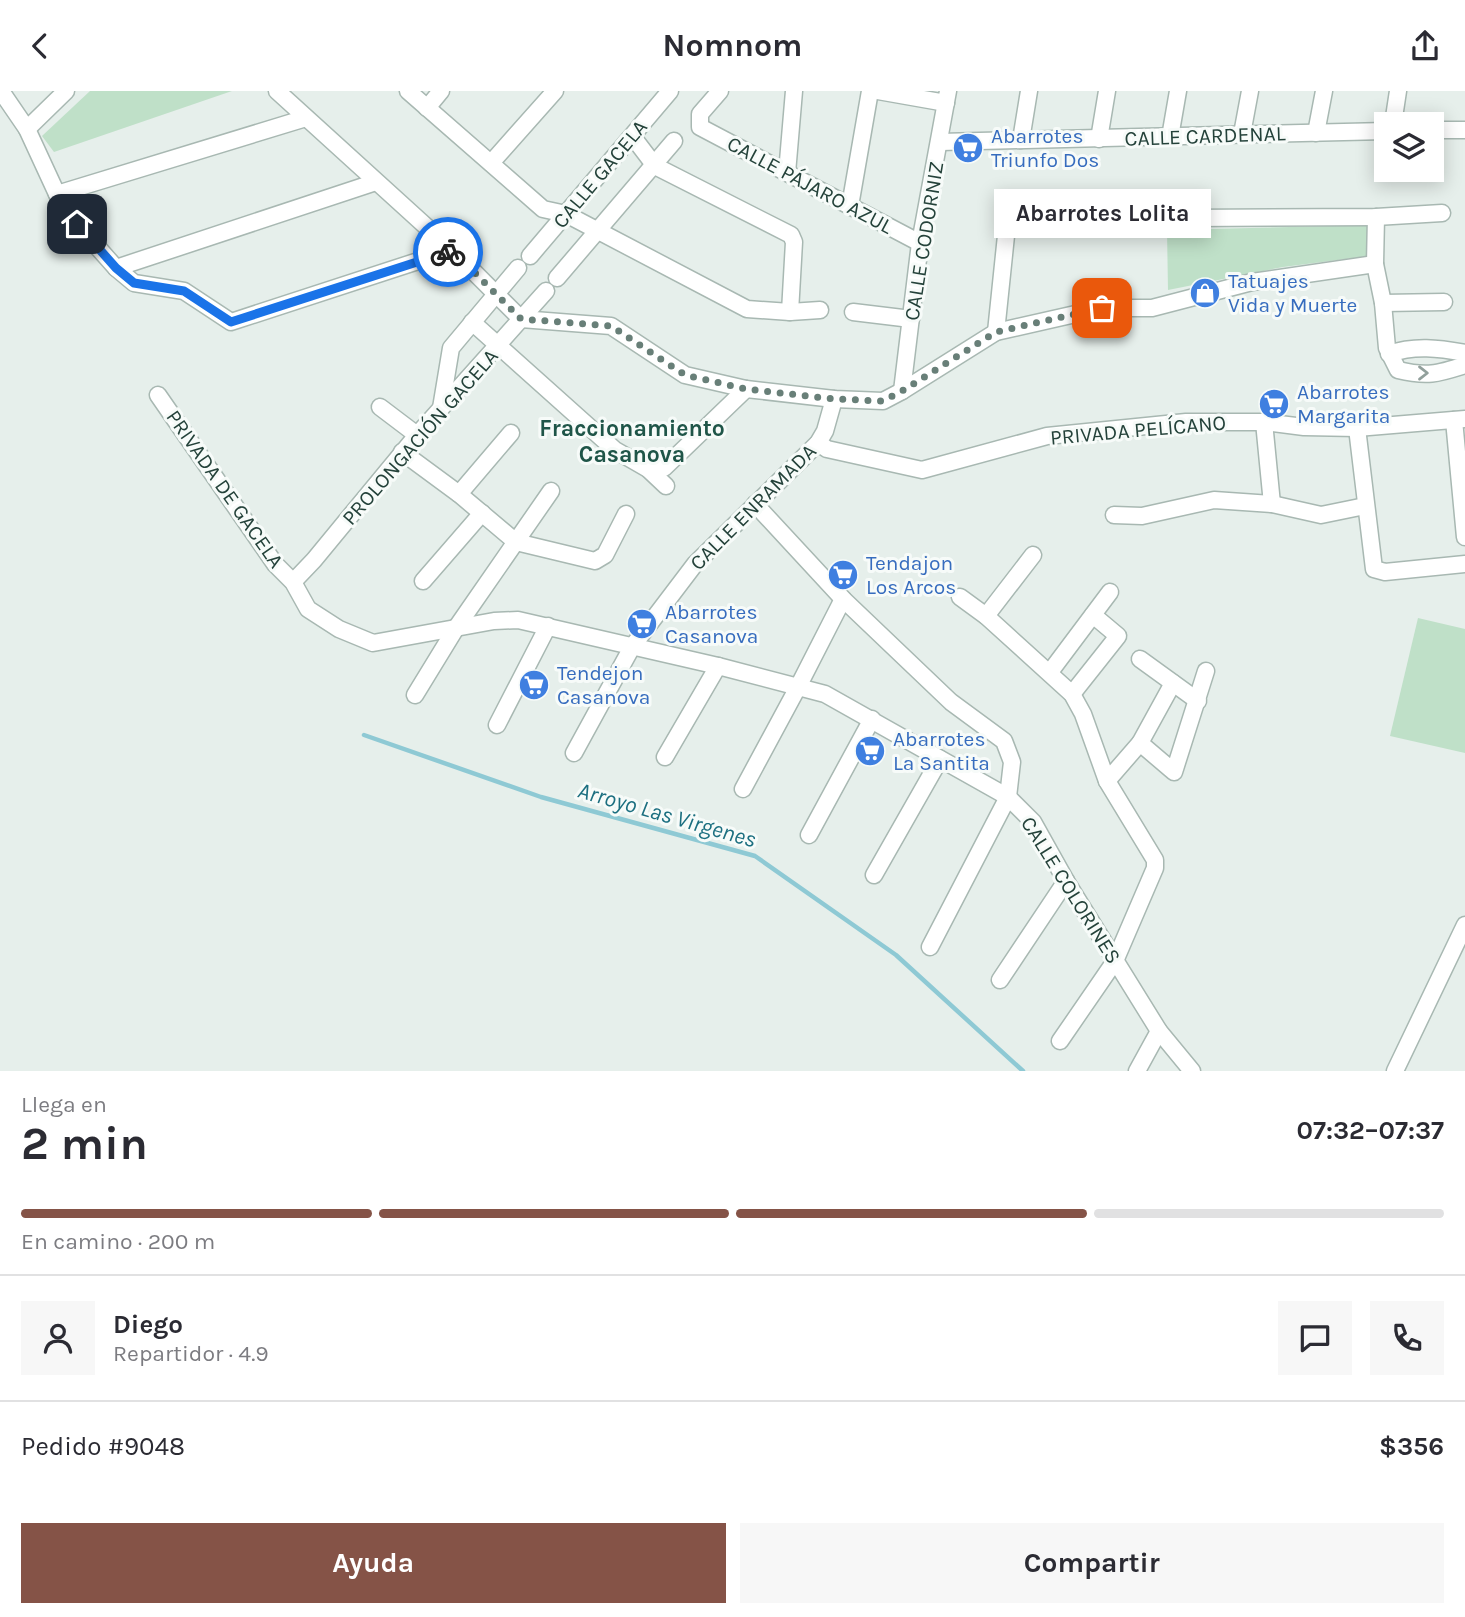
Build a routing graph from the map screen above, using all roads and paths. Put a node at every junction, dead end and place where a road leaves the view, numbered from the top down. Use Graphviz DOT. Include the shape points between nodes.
graph roads {
  1 [pos="1,91"];
  2 [pos="66,91"];
  3 [pos="277,91"];
  4 [pos="408,91"];
  5 [pos="441,91"];
  6 [pos="555,91"];
  7 [pos="720,91"];
  8 [pos="794,91"];
  9 [pos="870,91"];
  10 [pos="878,91"];
  11 [pos="1030,91"];
  12 [pos="1107,91"];
  13 [pos="1178,91"];
  14 [pos="1250,91"];
  15 [pos="1324,91"];
  16 [pos="1398,91"];
  17 [pos="659,95"];
  18 [pos="947,97"];
  19 [pos="427,108"];
  20 [pos="1395,112"];
  21 [pos="306,118"];
  22 [pos="27,129"];
  23 [pos="1465,129"];
  24 [pos="1444,130"];
  25 [pos="1374,131"];
  26 [pos="1316,133"];
  27 [pos="1242,134"];
  28 [pos="632,137"];
  29 [pos="1170,137"];
  30 [pos="1099,138"];
  31 [pos="1021,140"];
  32 [pos="674,141"];
  33 [pos="940,142"];
  34 [pos="491,163"];
  35 [pos="655,166"];
  36 [pos="786,173"];
  37 [pos="376,182"];
  38 [pos="57,194"];
  39 [pos="850,207"];
  40 [pos="1442,213"];
  41 [pos="566,214"];
  42 [pos="1376,217"];
  43 [pos="599,232"];
  44 [pos="920,243"];
  45 [pos="452,250"];
  46 [pos="530,256"];
  47 [pos="1375,264"];
  48 [pos="116,268"];
  49 [pos="518,268"];
  50 [pos="557,278"];
  51 [pos="546,291"];
  52 [pos="495,293"];
  53 [pos="1444,302"];
  54 [pos="1383,303"];
  55 [pos="820,310"];
  56 [pos="853,311"];
  57 [pos="790,312"];
  58 [pos="521,319"];
  59 [pos="911,319"];
  60 [pos="472,322"];
  61 [pos="996,332"];
  62 [pos="498,346"];
  63 [pos="1465,353"];
  64 [pos="1389,354"];
  65 [pos="1465,365"];
  66 [pos="746,389"];
  67 [pos="902,391"];
  68 [pos="158,395"];
  69 [pos="834,399"];
  70 [pos="380,407"];
  71 [pos="441,408"];
  72 [pos="1460,420"];
  73 [pos="1264,422"];
  74 [pos="1357,428"];
  75 [pos="511,433"];
  76 [pos="417,435"];
  77 [pos="818,443"];
  78 [pos="402,452"];
  79 [pos="648,469"];
  80 [pos="666,486"];
  81 [pos="551,491"];
  82 [pos="459,493"];
  83 [pos="755,504"];
  84 [pos="1272,504"];
  85 [pos="1365,506"];
  86 [pos="482,513"];
  87 [pos="626,514"];
  88 [pos="1114,515"];
  89 [pos="1465,537"];
  90 [pos="516,542"];
  91 [pos="1033,555"];
  92 [pos="1465,564"];
  93 [pos="424,581"];
  94 [pos="293,582"];
  95 [pos="1110,592"];
  96 [pos="960,597"];
  97 [pos="843,599"];
  98 [pos="986,615"];
  99 [pos="1093,615"];
  100 [pos="548,626"];
  101 [pos="456,628"];
  102 [pos="632,647"];
  103 [pos="1140,659"];
  104 [pos="718,666"];
  105 [pos="1206,671"];
  106 [pos="1050,672"];
  107 [pos="1173,683"];
  108 [pos="799,687"];
  109 [pos="1072,694"];
  110 [pos="415,695"];
  111 [pos="1198,701"];
  112 [pos="872,719"];
  113 [pos="498,725"];
  114 [pos="1140,743"];
  115 [pos="574,753"];
  116 [pos="665,757"];
  117 [pos="940,759"];
  118 [pos="1107,781"];
  119 [pos="743,789"];
  120 [pos="1008,797"];
  121 [pos="809,835"];
  122 [pos="874,876"];
  123 [pos="1066,881"];
  124 [pos="1465,925"];
  125 [pos="930,947"];
  126 [pos="1115,961"];
  127 [pos="1000,980"];
  128 [pos="1159,1031"];
  129 [pos="1060,1041"];
  130 [pos="1137,1071"];
  131 [pos="1192,1071"];
  132 [pos="1395,1071"];
  1 -- 22 [label="street"];
  2 -- 22 [label="street"];
  3 -- 21 [label="street"];
  4 -- 19 [label="street"];
  5 -- 19 [label="street"];
  6 -- 34 [label="street"];
  7 -- 36 [label="street, CALLE PÁJARO AZUL" via="700,114 701,127"];
  8 -- 36 [label="street"];
  9 -- 39 [label="street"];
  10 -- 18 [label="street"];
  11 -- 31 [label="street"];
  12 -- 30 [label="street"];
  13 -- 29 [label="street"];
  14 -- 27 [label="street"];
  15 -- 26 [label="street"];
  16 -- 20 [label="street"];
  17 -- 28 [label="street, CALLE GACELA"];
  18 -- 33 [label="street, CALLE CODORNIZ"];
  19 -- 34 [label="street"];
  21 -- 37 [label="street"];
  21 -- 38 [label="street"];
  22 -- 38 [label="street"];
  23 -- 24 [label="street"];
  25 -- 26 [label="street, CALLE CARDENAL"];
  26 -- 27 [label="street, CALLE CARDENAL"];
  27 -- 29 [label="street, CALLE CARDENAL"];
  28 -- 35 [label="street"];
  28 -- 41 [label="street, CALLE GACELA"];
  29 -- 30 [label="street, CALLE CARDENAL"];
  30 -- 31 [label="street, CALLE CARDENAL"];
  31 -- 33 [label="street, CALLE CARDENAL"];
  32 -- 35 [label="street"];
  33 -- 44 [label="street, CALLE CODORNIZ"];
  34 -- 41 [label="street" via="543,209"];
  35 -- 43 [label="street"];
  35 -- 57 [label="street" via="791,235"];
  36 -- 39 [label="street, CALLE PÁJARO AZUL"];
  37 -- 45 [label="street"];
  37 -- 48 [label="street"];
  38 -- 48 [label="street"];
  39 -- 44 [label="street, CALLE PÁJARO AZUL"];
  40 -- 42 [label="street"];
  41 -- 43 [label="street"];
  41 -- 46 [label="street, CALLE GACELA"];
  42 -- 47 [label="street"];
  42 -- 61 [label="street" via="1019,219 1007,226"];
  43 -- 50 [label="street"];
  43 -- 57 [label="street" via="747,309"];
  44 -- 59 [label="street, CALLE CODORNIZ"];
  45 -- 48 [label="street" via="231,322 184,291 134,283"];
  45 -- 52 [label="street"];
  47 -- 54 [label="street"];
  47 -- 61 [label="street" via="1252,282 1152,308 1102,308"];
  49 -- 52 [label="street"];
  51 -- 58 [label="street, PROLONGACIÓN GACELA"];
  52 -- 58 [label="street"];
  52 -- 60 [label="street"];
  53 -- 54 [label="street"];
  54 -- 64 [label="street"];
  55 -- 57 [label="street"];
  56 -- 59 [label="street"];
  58 -- 62 [label="street, PROLONGACIÓN GACELA"];
  58 -- 66 [label="street" via="611,326 685,375"];
  59 -- 67 [label="street, CALLE CODORNIZ"];
  60 -- 62 [label="street"];
  60 -- 71 [label="street" via="451,348"];
  61 -- 67 [label="street"];
  62 -- 71 [label="street, PROLONGACIÓN GACELA"];
  62 -- 79 [label="street" via="615,450"];
  63 -- 64 [label="street" via="1424,347"];
  64 -- 65 [label="street, one-way" via="1398,370 1421,375"];
  66 -- 69 [label="street"];
  66 -- 79 [label="street" via="664,468"];
  67 -- 69 [label="street" via="883,401"];
  68 -- 94 [label="street, PRIVADA DE GACELA" via="275,565"];
  69 -- 77 [label="street, CALLE ENRAMADA"];
  70 -- 76 [label="street"];
  71 -- 76 [label="street, PROLONGACIÓN GACELA"];
  72 -- 74 [label="street, PRIVADA PELÍCANO"];
  72 -- 89 [label="street"];
  73 -- 74 [label="street, PRIVADA PELÍCANO"];
  73 -- 77 [label="street, PRIVADA PELÍCANO" via="1186,422 1047,436 922,470 827,449"];
  73 -- 84 [label="street"];
  74 -- 85 [label="street"];
  75 -- 82 [label="street"];
  76 -- 78 [label="street, PROLONGACIÓN GACELA"];
  77 -- 83 [label="street, CALLE ENRAMADA"];
  78 -- 82 [label="street"];
  78 -- 94 [label="street, PROLONGACIÓN GACELA"];
  79 -- 80 [label="street"];
  81 -- 90 [label="street"];
  82 -- 86 [label="street"];
  83 -- 97 [label="street"];
  83 -- 102 [label="street, CALLE ENRAMADA" via="695,564"];
  84 -- 85 [label="street" via="1321,515"];
  84 -- 88 [label="street" via="1214,500 1142,516"];
  85 -- 92 [label="street" via="1374,569 1385,572"];
  86 -- 90 [label="street"];
  86 -- 93 [label="street"];
  87 -- 90 [label="street" via="605,555 595,561"];
  90 -- 101 [label="street"];
  91 -- 98 [label="street"];
  94 -- 101 [label="street, CALLE COLORINES" via="308,609 373,643"];
  95 -- 99 [label="street"];
  96 -- 98 [label="street"];
  97 -- 108 [label="street"];
  97 -- 120 [label="street" via="951,702 1004,741 1012,762"];
  98 -- 106 [label="street"];
  99 -- 106 [label="street"];
  99 -- 109 [label="street" via="1118,636"];
  100 -- 101 [label="street, CALLE COLORINES" via="494,621"];
  100 -- 102 [label="street, CALLE COLORINES"];
  100 -- 113 [label="street"];
  101 -- 110 [label="street"];
  102 -- 104 [label="street, CALLE COLORINES"];
  102 -- 115 [label="street, CALLE ENRAMADA"];
  103 -- 107 [label="street"];
  104 -- 108 [label="street, CALLE COLORINES"];
  104 -- 116 [label="street"];
  105 -- 111 [label="street"];
  106 -- 109 [label="street"];
  107 -- 111 [label="street"];
  107 -- 114 [label="street"];
  108 -- 112 [label="street, CALLE COLORINES" via="825,694"];
  108 -- 119 [label="street"];
  109 -- 118 [label="street"];
  111 -- 114 [label="street" via="1174,772"];
  112 -- 117 [label="street, CALLE COLORINES"];
  112 -- 121 [label="street"];
  114 -- 118 [label="street"];
  117 -- 120 [label="street, CALLE COLORINES"];
  117 -- 122 [label="street"];
  118 -- 126 [label="street" via="1156,868"];
  120 -- 123 [label="street, CALLE COLORINES" via="1033,822"];
  120 -- 125 [label="street"];
  123 -- 126 [label="street, CALLE COLORINES"];
  123 -- 127 [label="street"];
  124 -- 132 [label="street"];
  126 -- 128 [label="street, CALLE COLORINES"];
  126 -- 129 [label="street"];
  128 -- 130 [label="street"];
  128 -- 131 [label="street, CALLE COLORINES"];
}
